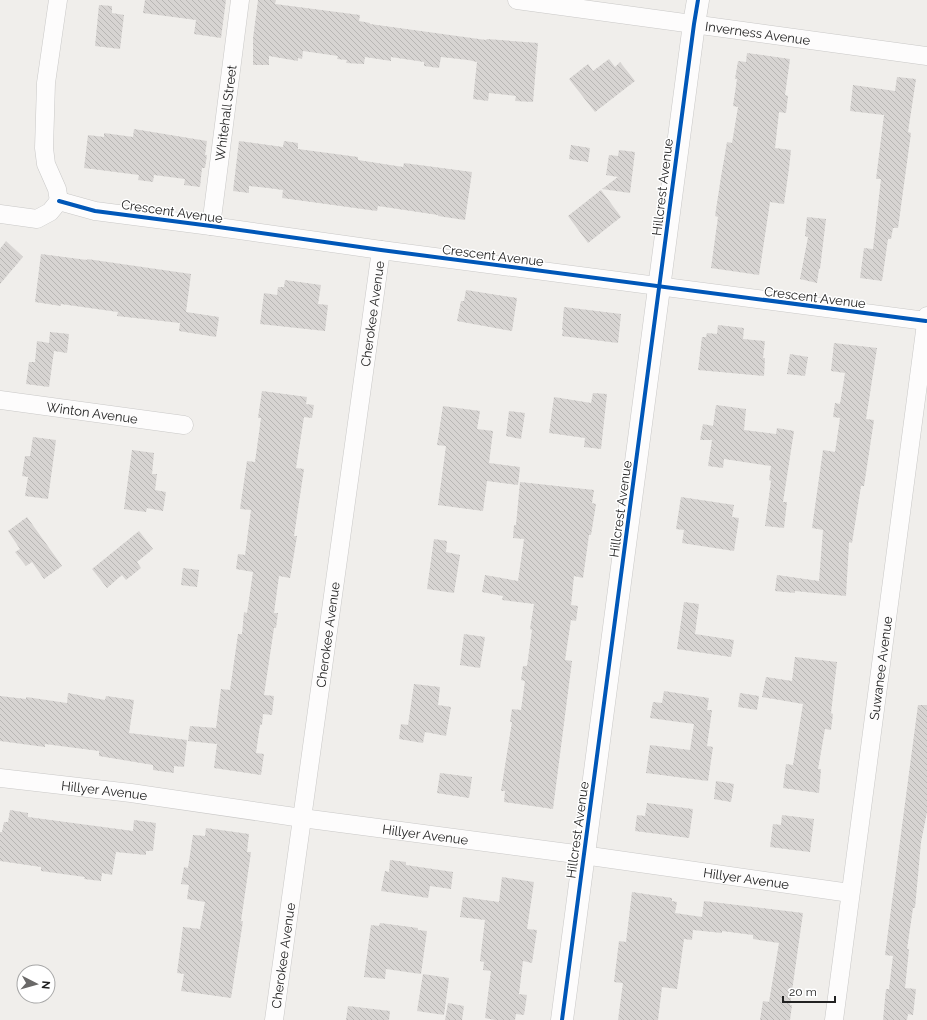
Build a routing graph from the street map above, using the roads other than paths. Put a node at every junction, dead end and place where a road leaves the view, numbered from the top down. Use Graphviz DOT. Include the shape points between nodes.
graph roads {
  1 [pos="58,0"];
  2 [pos="240,0"];
  3 [pos="518,0"];
  4 [pos="698,0"];
  5 [pos="694,24"];
  6 [pos="927,56"];
  7 [pos="59,201"];
  8 [pos="0,214"];
  9 [pos="211,226"];
  10 [pos="381,250"];
  11 [pos="660,287"];
  12 [pos="927,318"];
  13 [pos="0,400"];
  14 [pos="184,424"];
  15 [pos="0,778"];
  16 [pos="302,818"];
  17 [pos="583,855"];
  18 [pos="850,893"];
  19 [pos="274,1020"];
  20 [pos="562,1020"];
  21 [pos="834,1020"];
  1 -- 7 [label="street" via="46,83 44,148 46,164 58,189"];
  2 -- 9 [label="street, Whitehall Street"];
  3 -- 5 [label="street, Inverness Avenue"];
  4 -- 5 [label="street, Hillcrest Avenue"];
  5 -- 6 [label="street, Inverness Avenue"];
  5 -- 11 [label="street, Hillcrest Avenue"];
  7 -- 8 [label="street" via="50,212 37,219"];
  7 -- 9 [label="street, Crescent Avenue" via="96,211"];
  9 -- 10 [label="street, Crescent Avenue"];
  10 -- 11 [label="street, Crescent Avenue"];
  10 -- 16 [label="street, Cherokee Avenue"];
  11 -- 12 [label="street, Crescent Avenue"];
  11 -- 17 [label="street, Hillcrest Avenue"];
  12 -- 18 [label="street, Suwanee Avenue"];
  13 -- 14 [label="street, Winton Avenue"];
  15 -- 16 [label="street, Hillyer Avenue" via="131,793"];
  16 -- 17 [label="street, Hillyer Avenue"];
  16 -- 19 [label="street, Cherokee Avenue"];
  17 -- 18 [label="street, Hillyer Avenue"];
  17 -- 20 [label="street, Hillcrest Avenue"];
  18 -- 21 [label="street, Suwanee Avenue"];
}
